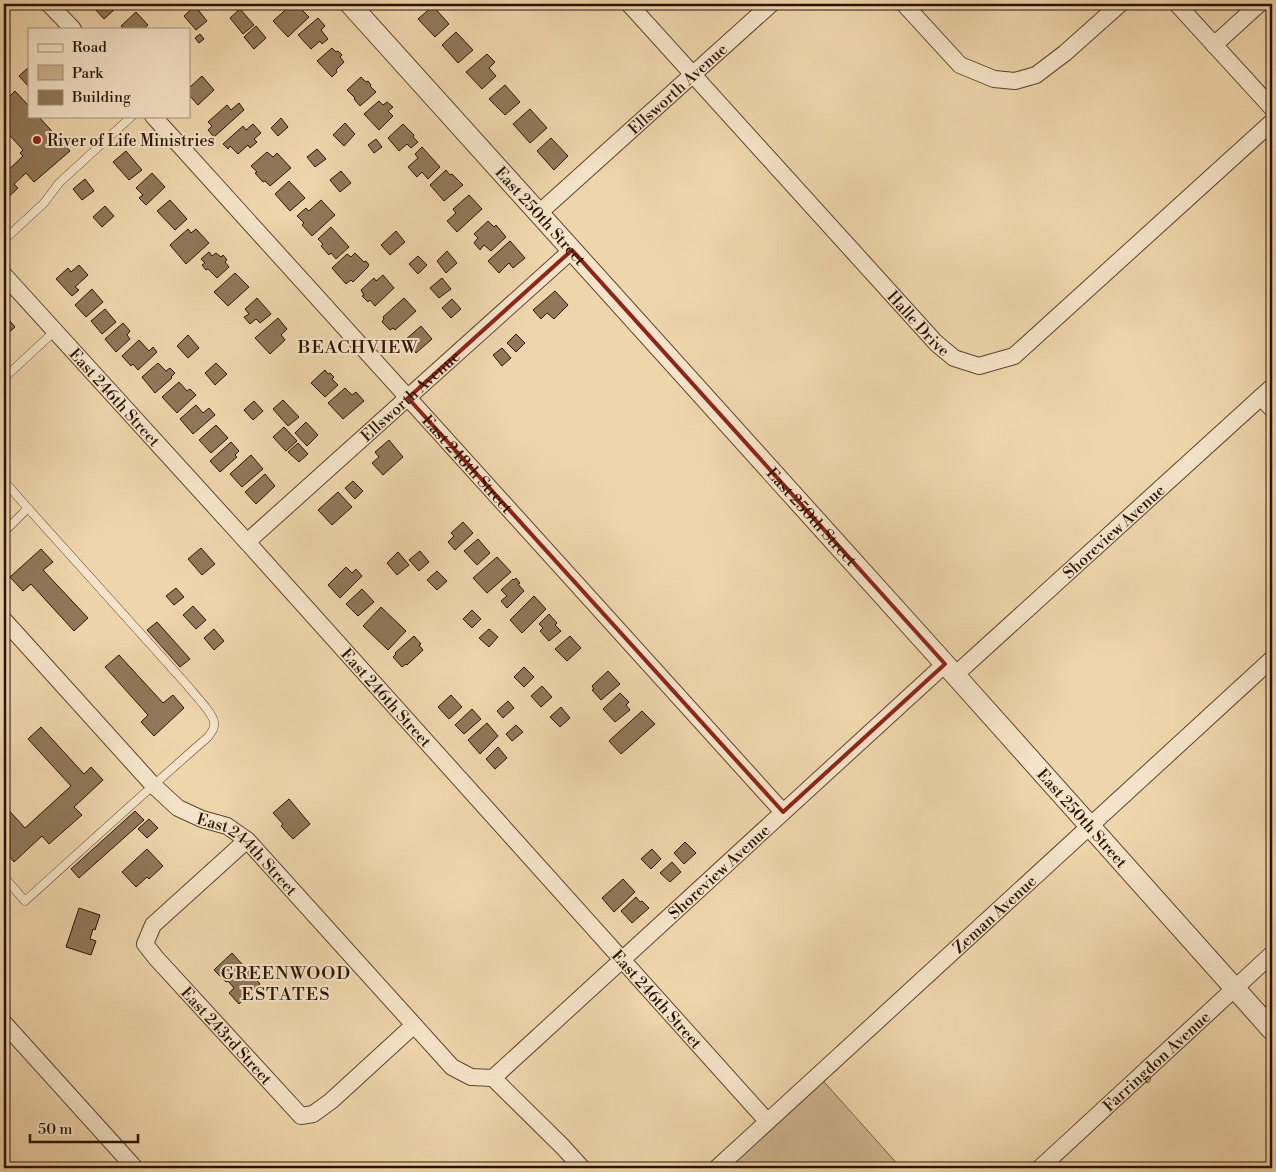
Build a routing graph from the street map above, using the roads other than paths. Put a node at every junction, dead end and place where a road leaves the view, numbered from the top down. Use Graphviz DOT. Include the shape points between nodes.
graph roads {
  1 [pos="49,4"];
  2 [pos="350,4"];
  3 [pos="629,4"];
  4 [pos="771,4"];
  5 [pos="904,4"];
  6 [pos="1120,4"];
  7 [pos="1177,4"];
  8 [pos="1259,4"];
  9 [pos="72,28"];
  10 [pos="1214,45"];
  11 [pos="692,74"];
  12 [pos="1272,108"];
  13 [pos="130,118"];
  14 [pos="154,118"];
  15 [pos="1272,122"];
  16 [pos="539,213"];
  17 [pos="4,240"];
  18 [pos="572,250"];
  19 [pos="4,275"];
  20 [pos="55,331"];
  21 [pos="4,378"];
  22 [pos="1269,397"];
  23 [pos="408,398"];
  24 [pos="4,481"];
  25 [pos="26,506"];
  26 [pos="4,532"];
  27 [pos="247,542"];
  28 [pos="4,620"];
  29 [pos="1272,659"];
  30 [pos="950,669"];
  31 [pos="153,785"];
  32 [pos="782,812"];
  33 [pos="1090,825"];
  34 [pos="247,840"];
  35 [pos="4,876"];
  36 [pos="1272,954"];
  37 [pos="622,960"];
  38 [pos="1235,988"];
  39 [pos="4,1023"];
  40 [pos="414,1025"];
  41 [pos="1272,1030"];
  42 [pos="493,1078"];
  43 [pos="767,1121"];
  44 [pos="135,1168"];
  45 [pos="582,1168"];
  46 [pos="717,1168"];
  47 [pos="1040,1168"];
  1 -- 9 [label="street"];
  2 -- 16 [label="street, East 250th Street"];
  3 -- 11 [label="street, Halle Drive"];
  4 -- 11 [label="street, Ellsworth Avenue"];
  5 -- 6 [label="street" via="960,65 994,79 1015,81 1036,75"];
  7 -- 10 [label="street"];
  8 -- 10 [label="street"];
  10 -- 12 [label="street"];
  11 -- 15 [label="street, Halle Drive" via="936,343 954,358 979,366 1014,356"];
  11 -- 16 [label="street, Ellsworth Avenue"];
  13 -- 17 [label="lane" via="59,183 44,203"];
  14 -- 23 [label="street, East 248th Street"];
  16 -- 18 [label="street, East 250th Street"];
  18 -- 23 [label="street, Ellsworth Avenue"];
  18 -- 30 [label="street, East 250th Street"];
  19 -- 20 [label="street, East 246th Street"];
  20 -- 21 [label="lane"];
  20 -- 27 [label="street, East 246th Street"];
  22 -- 30 [label="street, Shoreview Avenue"];
  23 -- 27 [label="street, Ellsworth Avenue"];
  23 -- 32 [label="street, East 248th Street"];
  24 -- 25 [label="lane"];
  25 -- 26 [label="lane"];
  25 -- 31 [label="lane" via="187,685 214,721 214,729 208,737"];
  27 -- 37 [label="street, East 246th Street"];
  28 -- 31 [label="street, East 244th Street"];
  29 -- 33 [label="street, Zeman Avenue"];
  30 -- 32 [label="street, Shoreview Avenue"];
  30 -- 33 [label="street, East 250th Street"];
  31 -- 34 [label="street, East 244th Street" via="178,808 227,826"];
  31 -- 35 [label="lane" via="25,900"];
  32 -- 37 [label="street, Shoreview Avenue"];
  33 -- 38 [label="street, East 250th Street"];
  33 -- 43 [label="street, Zeman Avenue"];
  34 -- 40 [label="street, East 244th Street"];
  34 -- 40 [label="street, East 243rd Street" via="153,925 145,944 156,958 301,1116 314,1114"];
  36 -- 38 [label="street, Farringdon Avenue"];
  37 -- 42 [label="street, Shoreview Avenue"];
  37 -- 43 [label="street, East 246th Street"];
  38 -- 41 [label="street, East 250th Street"];
  38 -- 47 [label="street, Farringdon Avenue"];
  39 -- 44 [label="street"];
  40 -- 42 [label="street, East 244th Street" via="452,1067 471,1077"];
  42 -- 45 [label="street"];
  43 -- 46 [label="street, Zeman Avenue"];
}
